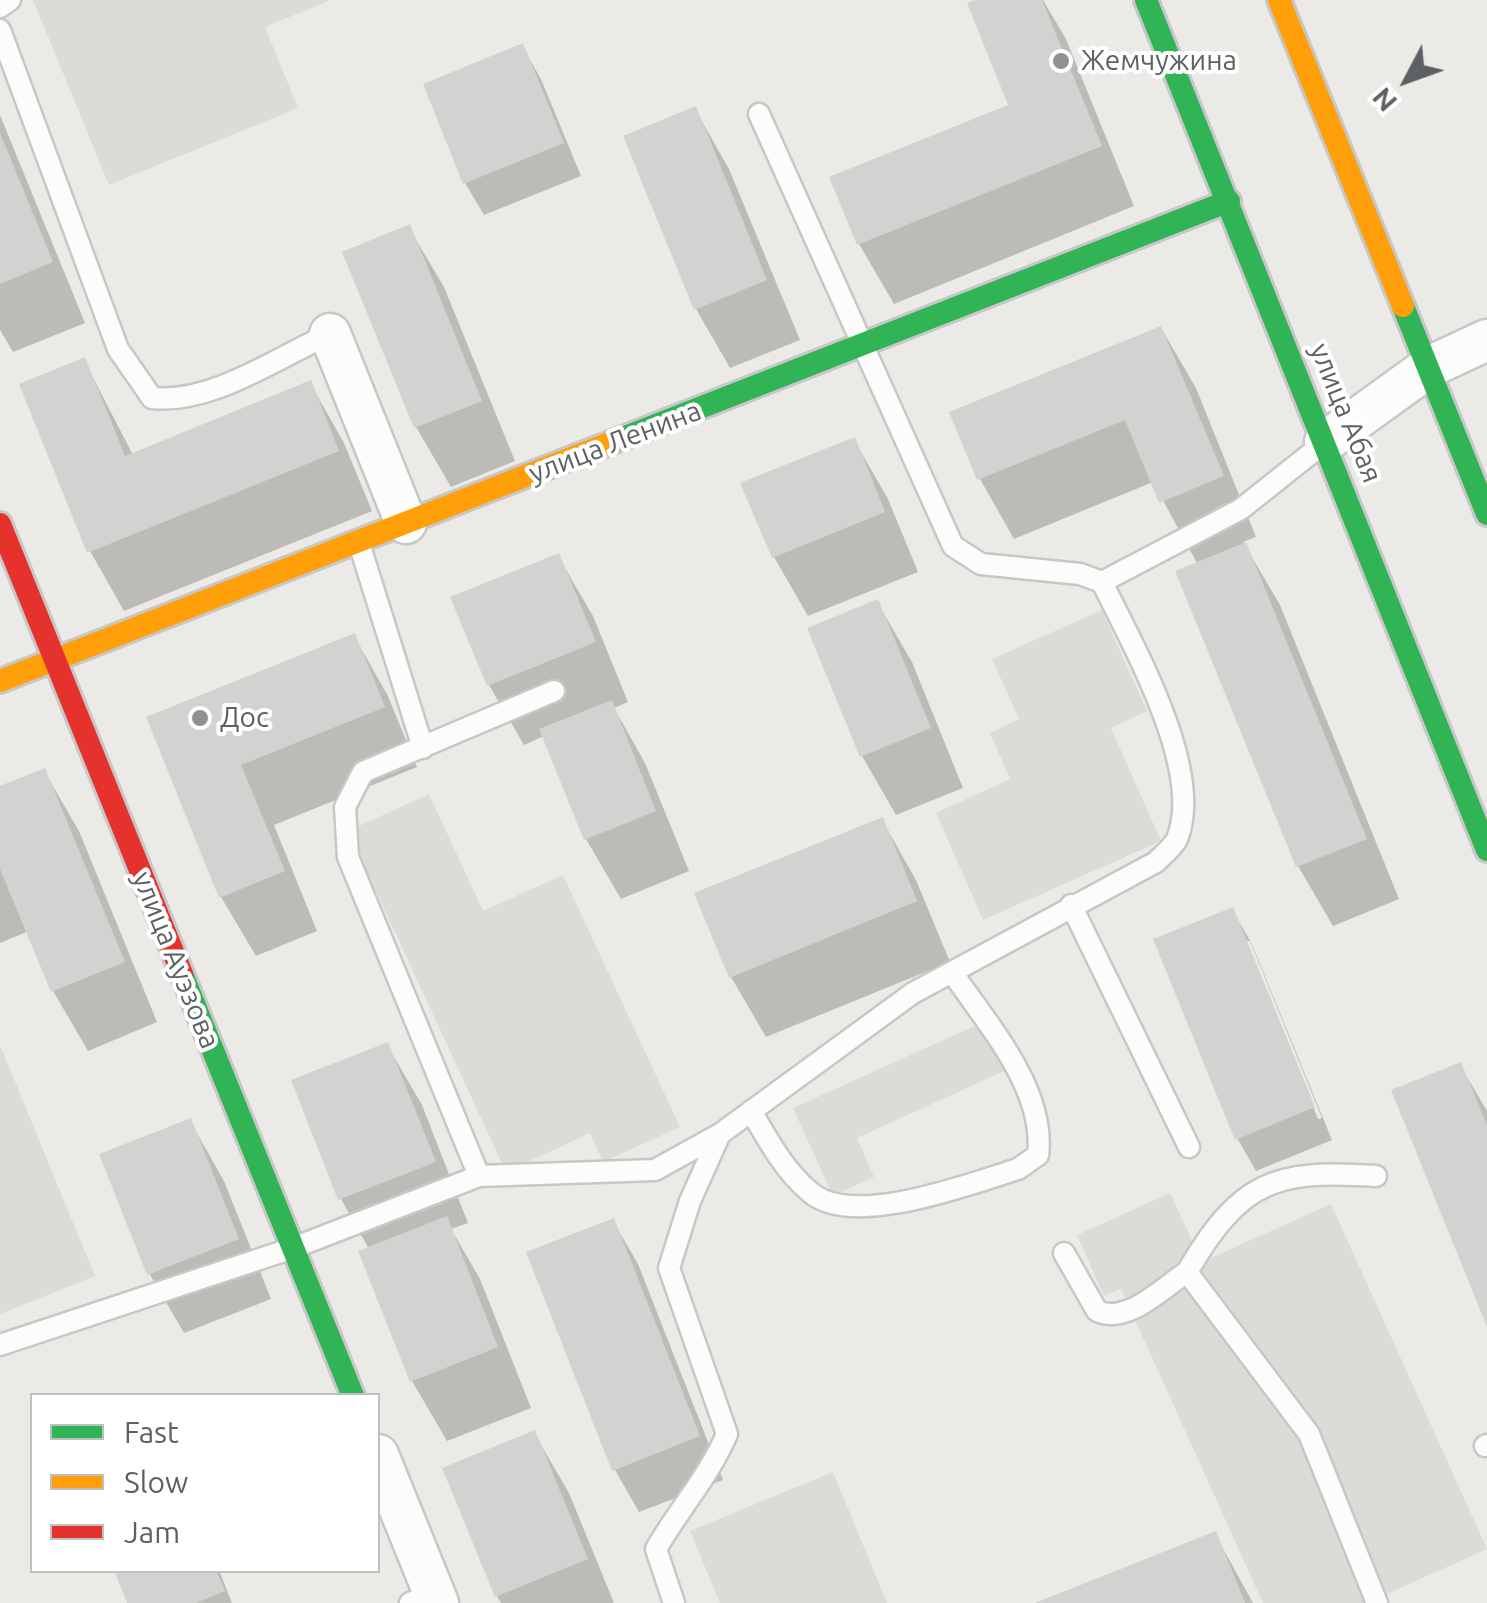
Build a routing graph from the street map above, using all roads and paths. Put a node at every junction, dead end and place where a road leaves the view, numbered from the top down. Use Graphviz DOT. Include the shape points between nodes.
graph roads {
  1 [pos="10,0"];
  2 [pos="1146,0"];
  3 [pos="1279,0"];
  4 [pos="0,6"];
  5 [pos="0,30"];
  6 [pos="759,114"];
  7 [pos="1230,201"];
  8 [pos="330,334"];
  9 [pos="1487,340"];
  10 [pos="864,345"];
  11 [pos="1429,367"];
  12 [pos="1325,442"];
  13 [pos="1487,514"];
  14 [pos="406,522"];
  15 [pos="0,524"];
  16 [pos="358,541"];
  17 [pos="1102,582"];
  18 [pos="54,659"];
  19 [pos="0,681"];
  20 [pos="554,691"];
  21 [pos="422,748"];
  22 [pos="1487,850"];
  23 [pos="1071,905"];
  24 [pos="952,972"];
  25 [pos="751,1111"];
  26 [pos="720,1134"];
  27 [pos="1189,1147"];
  28 [pos="480,1176"];
  29 [pos="1376,1176"];
  30 [pos="293,1248"];
  31 [pos="1064,1253"];
  32 [pos="1186,1272"];
  33 [pos="0,1344"];
  34 [pos="352,1393"];
  35 [pos="380,1461"];
  36 [pos="427,1600"];
  37 [pos="674,1603"];
  38 [pos="1377,1603"];
  1 -- 4 [label="lane"];
  2 -- 7 [label="street, улица Абая"];
  3 -- 11 [label="street"];
  5 -- 8 [label="lane" via="118,349 152,398 174,400 224,384"];
  6 -- 10 [label="lane"];
  7 -- 10 [label="street, улица Ленина"];
  7 -- 12 [label="street, улица Абая"];
  8 -- 14 [label="street"];
  9 -- 11 [label="street"];
  10 -- 14 [label="street, улица Ленина"];
  10 -- 17 [label="lane" via="953,546 981,564"];
  11 -- 12 [label="street"];
  11 -- 13 [label="street"];
  12 -- 17 [label="lane" via="1241,510"];
  12 -- 22 [label="street, улица Абая"];
  14 -- 16 [label="street, улица Ленина"];
  15 -- 18 [label="street, улица Ауэзова"];
  16 -- 18 [label="street, улица Ленина"];
  16 -- 21 [label="lane"];
  17 -- 23 [label="lane" via="1152,692 1184,793 1176,840 1156,862"];
  18 -- 19 [label="street, улица Ленина"];
  18 -- 30 [label="street, улица Ауэзова"];
  20 -- 21 [label="lane"];
  21 -- 28 [label="lane" via="363,772 345,807 348,857"];
  23 -- 24 [label="lane"];
  23 -- 27 [label="lane"];
  24 -- 25 [label="lane"];
  24 -- 25 [label="lane" via="1013,1063 1042,1127 1038,1155 1000,1174 864,1210 813,1196 780,1160"];
  25 -- 26 [label="lane"];
  26 -- 28 [label="lane" via="655,1170"];
  26 -- 37 [label="lane" via="669,1268 727,1434 712,1468 656,1549"];
  28 -- 30 [label="lane"];
  29 -- 32 [label="lane" via="1305,1173 1258,1188 1216,1222"];
  30 -- 33 [label="lane"];
  30 -- 34 [label="street, улица Ауэзова"];
  31 -- 32 [label="lane" via="1097,1311 1107,1316 1121,1316"];
  32 -- 38 [label="lane" via="1309,1434"];
  35 -- 36 [label="street"];
}
